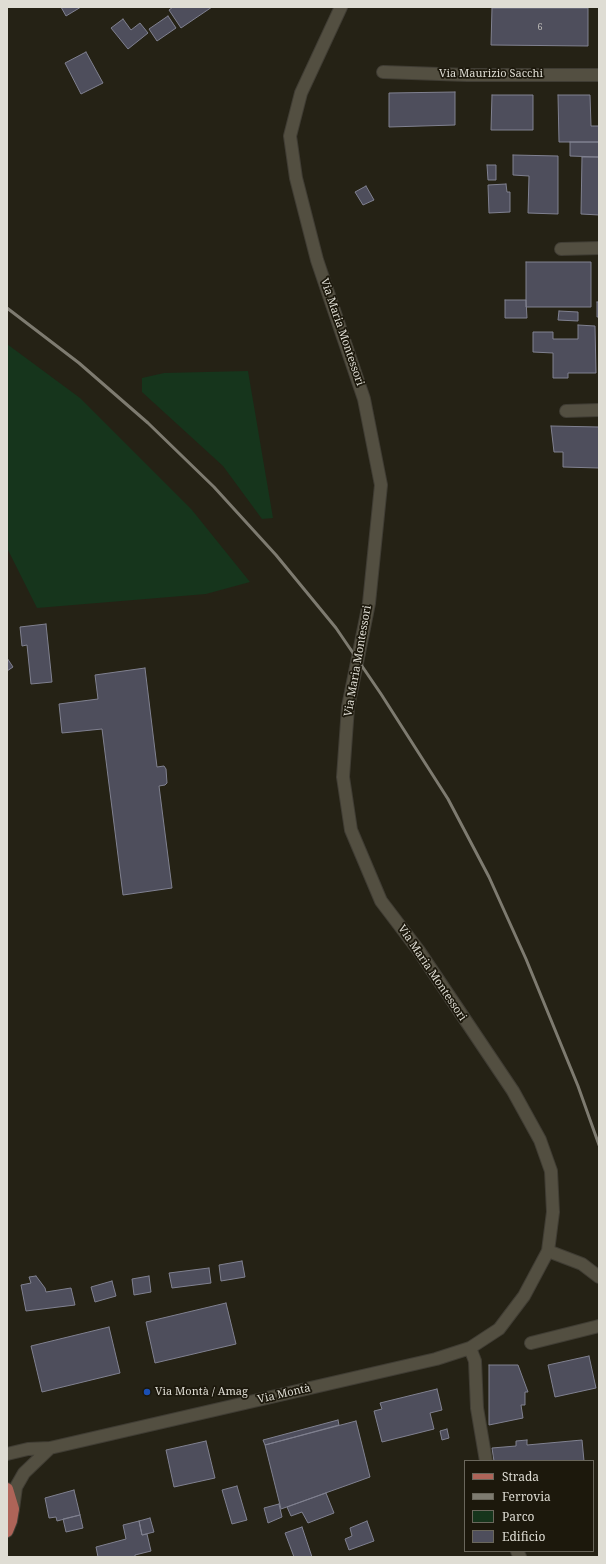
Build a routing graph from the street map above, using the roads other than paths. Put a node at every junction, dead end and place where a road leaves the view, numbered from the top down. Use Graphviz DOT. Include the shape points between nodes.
graph roads {
  1 [pos="341,7"];
  2 [pos="383,72"];
  3 [pos="599,75"];
  4 [pos="561,248"];
  5 [pos="599,248"];
  6 [pos="599,410"];
  7 [pos="566,411"];
  8 [pos="548,1251"];
  9 [pos="599,1277"];
  10 [pos="599,1326"];
  11 [pos="531,1343"];
  12 [pos="470,1348"];
  13 [pos="50,1448"];
  14 [pos="7,1454"];
  15 [pos="486,1460"];
  16 [pos="7,1489"];
  17 [pos="13,1509"];
  18 [pos="7,1531"];
  1 -- 8 [label="street, Via Maria Montessori" via="301,93 290,136 296,178 317,260 364,399 381,485 369,603 348,707 343,777 351,830 381,901 513,1091 540,1140 551,1170 553,1212"];
  2 -- 3 [label="street, Via Maurizio Sacchi"];
  4 -- 5 [label="street"];
  6 -- 7 [label="street"];
  8 -- 9 [label="street" via="582,1264"];
  8 -- 12 [label="street, Via Maria Montessori" via="524,1296 503,1324 481,1343"];
  10 -- 11 [label="street"];
  12 -- 13 [label="street, Via Montà"];
  12 -- 15 [label="street" via="475,1361 477,1408"];
  13 -- 14 [label="street, Via Montà" via="28,1449"];
  13 -- 17 [label="street, Via Montà" via="24,1472 16,1487"];
  16 -- 17 [label="main road"];
  17 -- 18 [label="main road, Via Montà" via="12,1521"];
}
